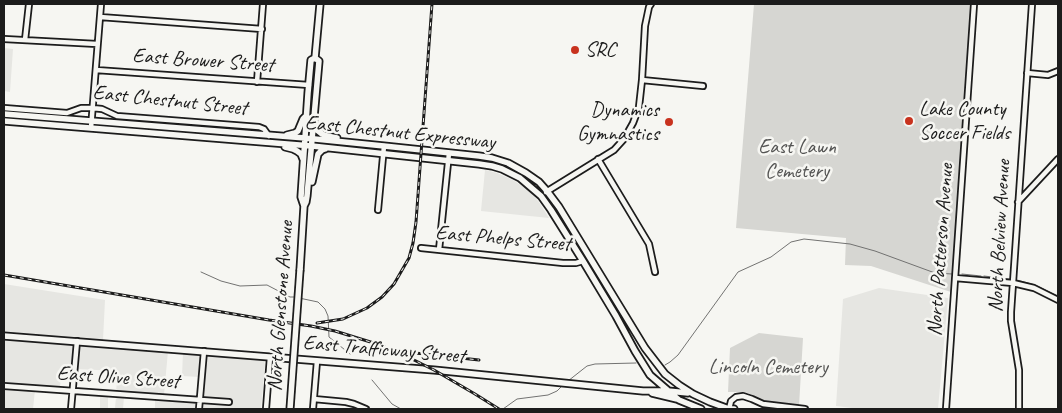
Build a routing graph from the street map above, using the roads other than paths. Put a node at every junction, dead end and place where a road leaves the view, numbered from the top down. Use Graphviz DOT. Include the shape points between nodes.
graph roads {
  1 [pos="29,4"];
  2 [pos="101,4"];
  3 [pos="264,4"];
  4 [pos="320,4"];
  5 [pos="651,4"];
  6 [pos="974,4"];
  7 [pos="1032,4"];
  8 [pos="100,16"];
  9 [pos="262,29"];
  10 [pos="4,39"];
  11 [pos="26,40"];
  12 [pos="97,44"];
  13 [pos="315,58"];
  14 [pos="96,70"];
  15 [pos="1058,71"];
  16 [pos="1027,73"];
  17 [pos="642,80"];
  18 [pos="258,82"];
  19 [pos="309,85"];
  20 [pos="703,86"];
  21 [pos="4,108"];
  22 [pos="92,108"];
  23 [pos="4,114"];
  24 [pos="306,116"];
  25 [pos="4,121"];
  26 [pos="314,121"];
  27 [pos="91,124"];
  28 [pos="269,136"];
  29 [pos="278,136"];
  30 [pos="305,138"];
  31 [pos="226,139"];
  32 [pos="313,139"];
  33 [pos="304,146"];
  34 [pos="312,146"];
  35 [pos="384,146"];
  36 [pos="330,148"];
  37 [pos="449,153"];
  38 [pos="383,154"];
  39 [pos="598,159"];
  40 [pos="1058,159"];
  41 [pos="449,160"];
  42 [pos="303,164"];
  43 [pos="548,191"];
  44 [pos="307,196"];
  45 [pos="541,196"];
  46 [pos="1018,202"];
  47 [pos="304,206"];
  48 [pos="378,210"];
  49 [pos="421,248"];
  50 [pos="439,250"];
  51 [pos="583,261"];
  52 [pos="655,272"];
  53 [pos="956,278"];
  54 [pos="1012,283"];
  55 [pos="1058,300"];
  56 [pos="4,336"];
  57 [pos="76,341"];
  58 [pos="204,351"];
  59 [pos="270,357"];
  60 [pos="317,361"];
  61 [pos="650,381"];
  62 [pos="4,386"];
  63 [pos="668,390"];
  64 [pos="73,391"];
  65 [pos="642,391"];
  66 [pos="693,394"];
  67 [pos="314,399"];
  68 [pos="200,400"];
  69 [pos="679,400"];
  70 [pos="229,402"];
  71 [pos="71,409"];
  72 [pos="199,409"];
  73 [pos="266,409"];
  74 [pos="290,409"];
  75 [pos="313,409"];
  76 [pos="366,409"];
  77 [pos="701,409"];
  78 [pos="729,409"];
  79 [pos="734,409"];
  80 [pos="806,409"];
  81 [pos="946,409"];
  82 [pos="1019,409"];
  1 -- 11 [label="street"];
  2 -- 8 [label="street"];
  3 -- 9 [label="street"];
  4 -- 13 [label="main road, North Glenstone Avenue"];
  5 -- 17 [label="street" via="645,26"];
  6 -- 53 [label="street, North Patterson Avenue"];
  7 -- 16 [label="street, North Belview Avenue"];
  8 -- 9 [label="street"];
  8 -- 12 [label="street"];
  9 -- 18 [label="street"];
  10 -- 11 [label="street"];
  11 -- 12 [label="street"];
  12 -- 14 [label="street"];
  13 -- 19 [label="main road, North Glenstone Avenue" via="311,60"];
  13 -- 26 [label="main road, North Glenstone Avenue" via="318,61"];
  14 -- 18 [label="street, East Brower Street"];
  14 -- 22 [label="street"];
  15 -- 16 [label="street" via="1048,75"];
  16 -- 46 [label="street, North Belview Avenue"];
  17 -- 20 [label="street"];
  17 -- 39 [label="street" via="633,124 614,150"];
  18 -- 19 [label="street, East Brower Street"];
  19 -- 24 [label="main road, North Glenstone Avenue"];
  21 -- 22 [label="street, East Chestnut Street" via="67,113"];
  22 -- 27 [label="street"];
  22 -- 28 [label="street, East Chestnut Street" via="117,116 259,127"];
  23 -- 27 [label="main road, East Chestnut Expressway"];
  24 -- 29 [label="main road" via="295,133"];
  24 -- 30 [label="main road, North Glenstone Avenue"];
  25 -- 27 [label="main road, East Chestnut Expressway"];
  26 -- 32 [label="main road, North Glenstone Avenue"];
  26 -- 35 [label="main road" via="317,130 327,136"];
  27 -- 28 [label="main road, East Chestnut Expressway"];
  27 -- 31 [label="main road, East Chestnut Expressway"];
  28 -- 29 [label="main road, East Chestnut Expressway"];
  29 -- 30 [label="main road, East Chestnut Expressway"];
  30 -- 32 [label="main road, East Chestnut Expressway"];
  30 -- 33 [label="main road, North Glenstone Avenue"];
  31 -- 33 [label="main road, East Chestnut Expressway"];
  31 -- 42 [label="main road" via="293,149 301,154"];
  32 -- 34 [label="main road, North Glenstone Avenue"];
  32 -- 35 [label="main road, East Chestnut Expressway"];
  33 -- 34 [label="main road, East Chestnut Expressway"];
  33 -- 42 [label="main road, North Glenstone Avenue"];
  34 -- 36 [label="main road, East Chestnut Expressway"];
  34 -- 44 [label="main road, North Glenstone Avenue"];
  35 -- 37 [label="main road, East Chestnut Expressway"];
  35 -- 38 [label="street"];
  36 -- 38 [label="main road, East Chestnut Expressway"];
  36 -- 44 [label="main road" via="318,154"];
  37 -- 41 [label="street"];
  37 -- 43 [label="main road, East Chestnut Expressway" via="508,163 526,172"];
  38 -- 41 [label="main road, East Chestnut Expressway"];
  38 -- 48 [label="street"];
  39 -- 43 [label="street"];
  39 -- 52 [label="street" via="649,244"];
  40 -- 46 [label="street"];
  41 -- 45 [label="main road, East Chestnut Expressway" via="502,169 529,184"];
  41 -- 50 [label="street"];
  42 -- 47 [label="main road, North Glenstone Avenue" via="301,197"];
  43 -- 45 [label="street"];
  43 -- 66 [label="main road, East Chestnut Expressway" via="651,357 665,374"];
  44 -- 47 [label="main road, North Glenstone Avenue"];
  45 -- 51 [label="main road, East Chestnut Expressway"];
  46 -- 54 [label="street, North Belview Avenue"];
  47 -- 74 [label="main road, North Glenstone Avenue, bridge"];
  49 -- 50 [label="street, East Phelps Street"];
  50 -- 51 [label="street, East Phelps Street" via="563,264"];
  51 -- 61 [label="main road, East Chestnut Expressway"];
  53 -- 54 [label="street"];
  53 -- 81 [label="street, North Patterson Avenue"];
  54 -- 55 [label="street" via="1034,288"];
  54 -- 82 [label="street, North Belview Avenue" via="1011,312 1019,370"];
  56 -- 57 [label="main road, East Trafficway Street"];
  57 -- 58 [label="main road, East Trafficway Street"];
  57 -- 64 [label="street"];
  58 -- 59 [label="main road, East Trafficway Street"];
  58 -- 68 [label="street"];
  59 -- 60 [label="main road, East Trafficway Street"];
  59 -- 73 [label="street"];
  60 -- 65 [label="main road, East Trafficway Street"];
  60 -- 67 [label="street"];
  61 -- 63 [label="main road, East Chestnut Expressway"];
  61 -- 65 [label="main road"];
  62 -- 64 [label="street, East Olive Street"];
  63 -- 65 [label="main road, East Trafficway Street"];
  63 -- 66 [label="main road, East Trafficway Street"];
  63 -- 69 [label="main road, East Chestnut Expressway"];
  64 -- 68 [label="street, East Olive Street"];
  64 -- 71 [label="street"];
  65 -- 69 [label="main road, East Trafficway Street"];
  66 -- 78 [label="main road, East Chestnut Expressway"];
  67 -- 75 [label="street"];
  67 -- 76 [label="street" via="346,402"];
  68 -- 70 [label="street, East Olive Street"];
  68 -- 72 [label="street"];
  69 -- 77 [label="main road, East Chestnut Expressway"];
  78 -- 79 [label="main road, East Chestnut Expressway"];
  78 -- 80 [label="street" via="731,401 743,396 763,404"];
}
